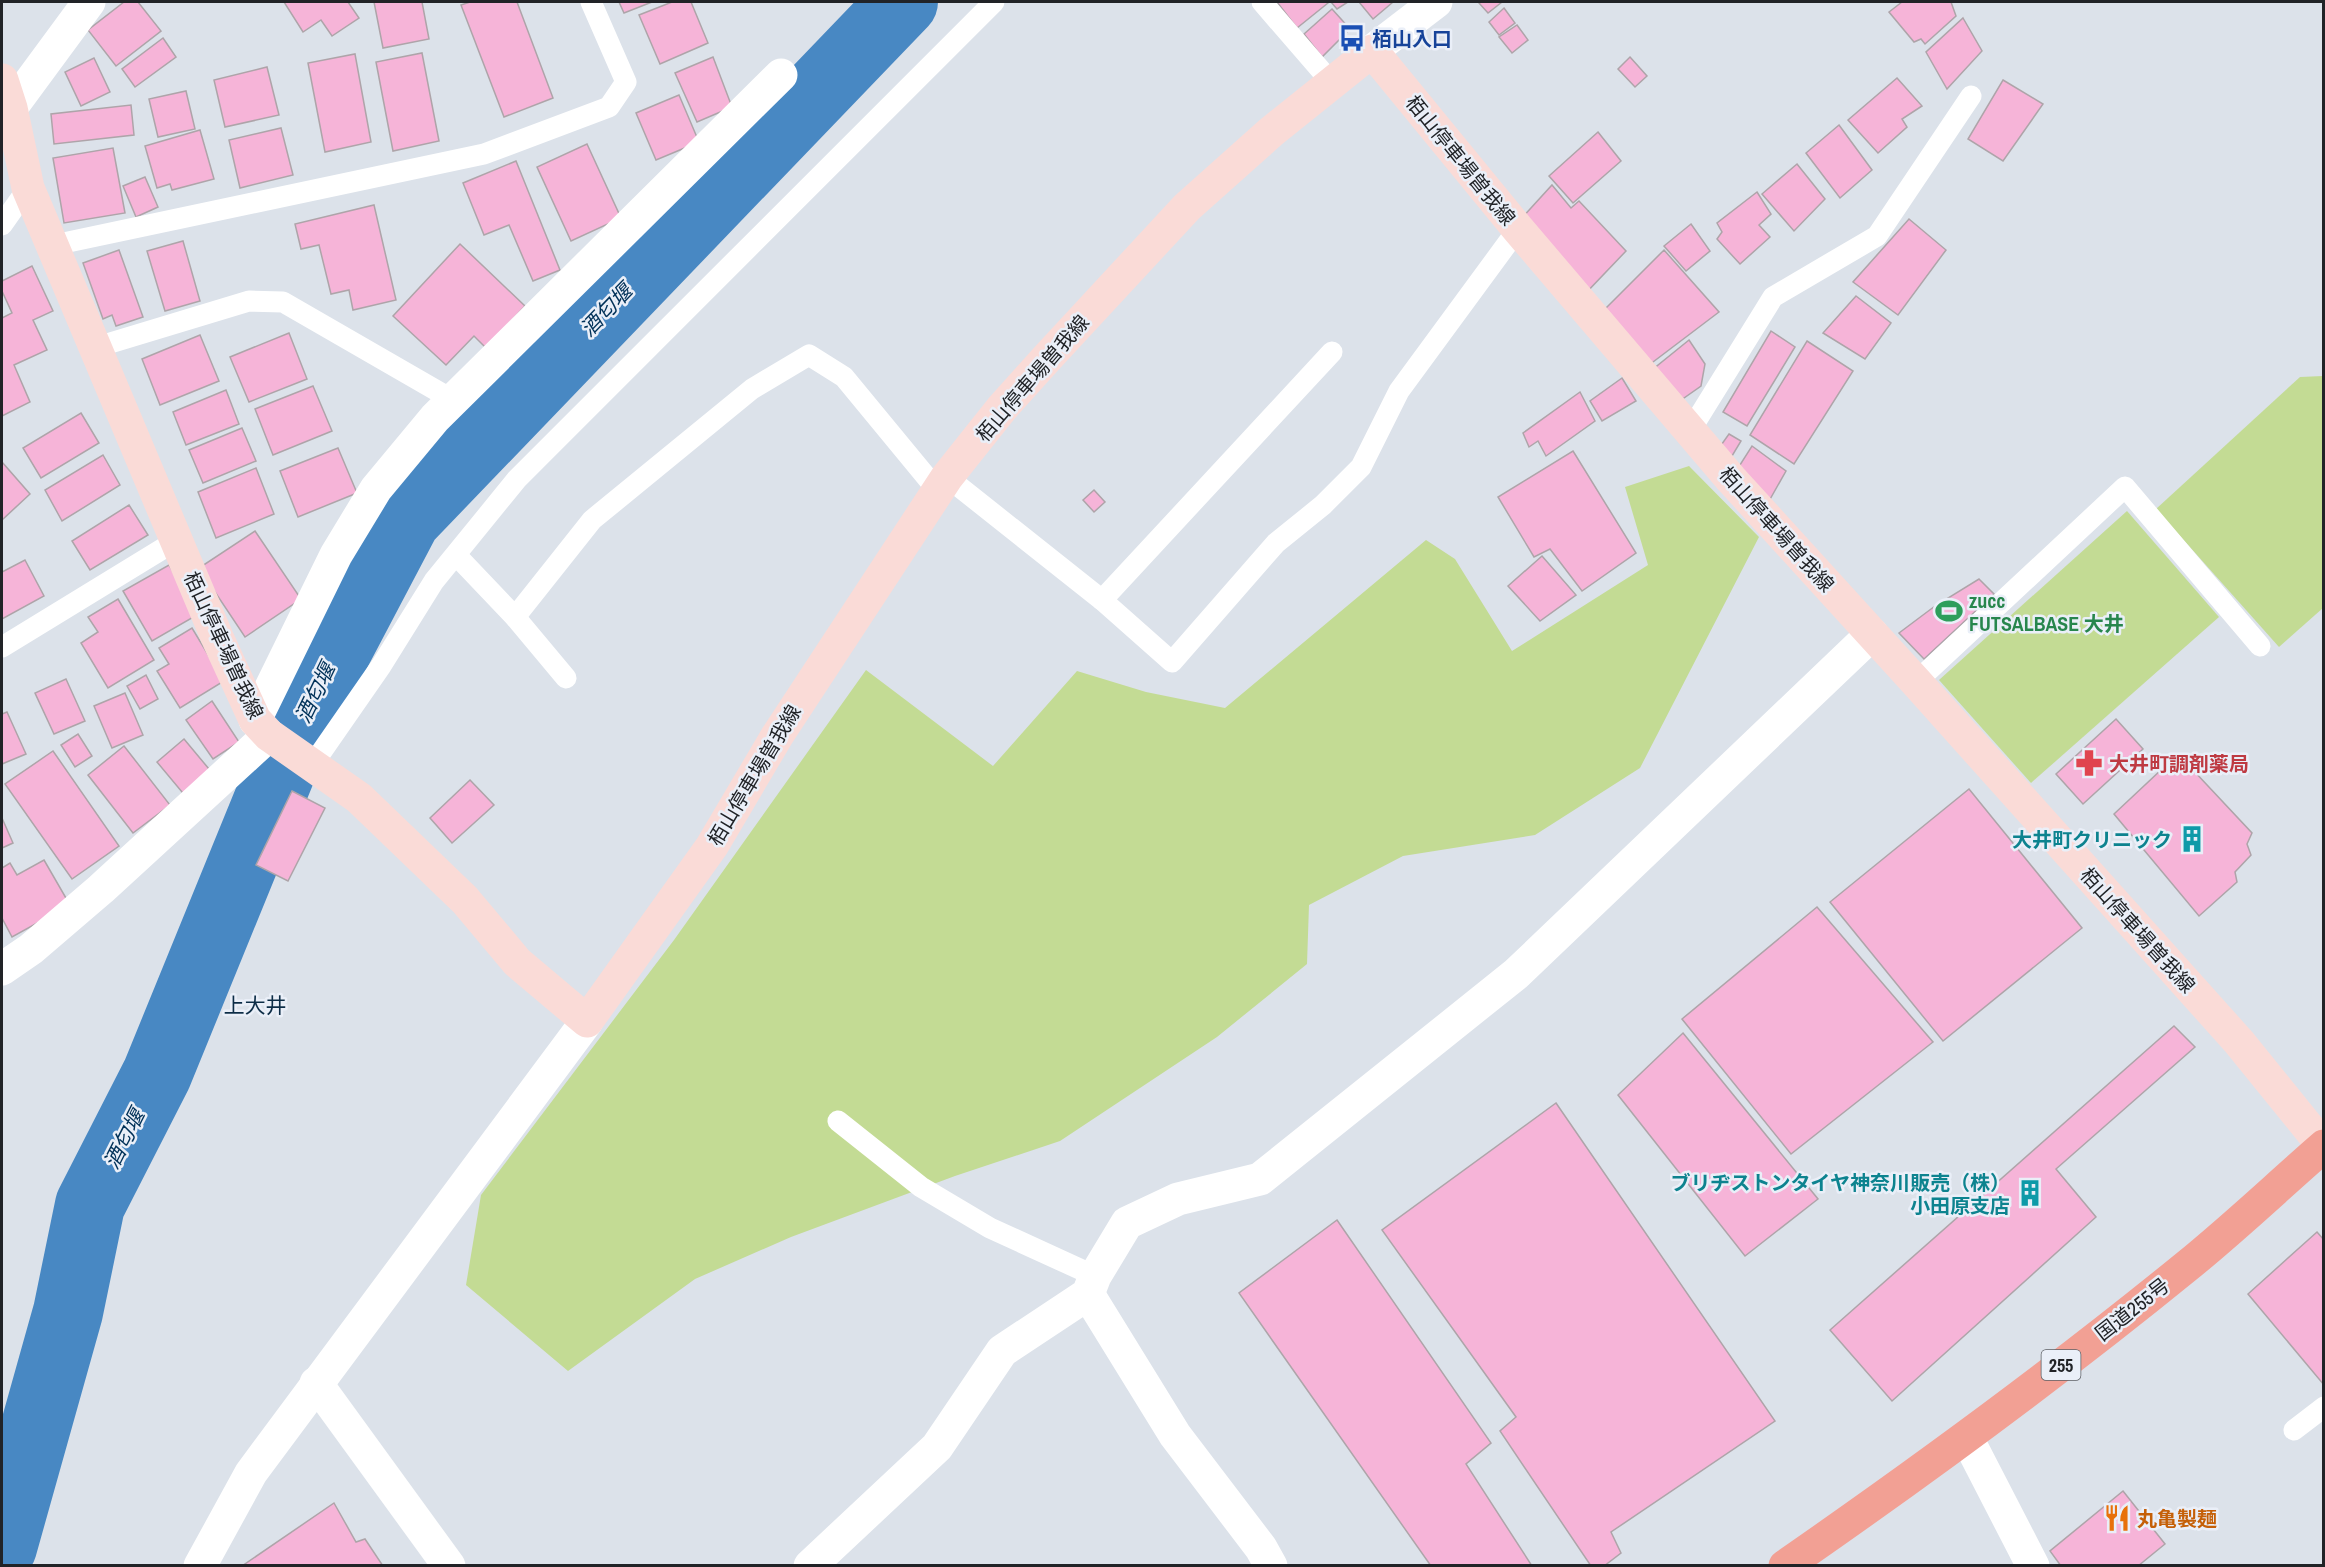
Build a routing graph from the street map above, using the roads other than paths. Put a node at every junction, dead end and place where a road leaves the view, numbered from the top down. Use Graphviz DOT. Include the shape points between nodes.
graph roads {
  1 [pos="89,2"];
  2 [pos="591,2"];
  3 [pos="994,2"];
  4 [pos="1262,2"];
  5 [pos="1436,2"];
  6 [pos="1372,51"];
  7 [pos="781,75"];
  8 [pos="1332,83"];
  9 [pos="1971,96"];
  10 [pos="5,99"];
  11 [pos="28,188"];
  12 [pos="2,225"];
  13 [pos="1518,230"];
  14 [pos="54,244"];
  15 [pos="97,347"];
  16 [pos="1332,352"];
  17 [pos="453,400"];
  18 [pos="1690,431"];
  19 [pos="942,484"];
  20 [pos="177,540"];
  21 [pos="456,555"];
  22 [pos="1102,600"];
  23 [pos="515,617"];
  24 [pos="1872,633"];
  25 [pos="2260,646"];
  26 [pos="2,647"];
  27 [pos="566,678"];
  28 [pos="1916,682"];
  29 [pos="262,728"];
  30 [pos="312,764"];
  31 [pos="2,969"];
  32 [pos="587,1021"];
  33 [pos="838,1121"];
  34 [pos="2323,1146"];
  35 [pos="1091,1285"];
  36 [pos="316,1383"];
  37 [pos="2324,1407"];
  38 [pos="2294,1430"];
  39 [pos="1967,1438"];
  40 [pos="200,1566"];
  41 [pos="449,1566"];
  42 [pos="810,1566"];
  43 [pos="1271,1566"];
  44 [pos="1785,1566"];
  45 [pos="2033,1566"];
  1 -- 10 [label="street"];
  2 -- 14 [label="lane" via="626,82 609,107 484,154"];
  3 -- 21 [label="lane" via="517,479"];
  4 -- 8 [label="lane"];
  5 -- 6 [label="street"];
  6 -- 8 [label="main road, 栢山停車場曽我線"];
  6 -- 13 [label="main road, 栢山停車場曽我線"];
  7 -- 17 [label="street"];
  8 -- 19 [label="main road, 栢山停車場曽我線" via="1187,207 1025,383"];
  9 -- 18 [label="lane" via="1877,236 1773,297"];
  10 -- 11 [label="main road, 栢山停車場曽我線"];
  11 -- 12 [label="lane"];
  11 -- 14 [label="main road, 栢山停車場曽我線"];
  13 -- 18 [label="main road, 栢山停車場曽我線"];
  13 -- 22 [label="lane" via="1399,391 1361,466 1323,505 1276,543 1172,662"];
  14 -- 15 [label="main road, 栢山停車場曽我線"];
  15 -- 17 [label="lane" via="249,301 283,302"];
  15 -- 20 [label="main road, 栢山停車場曽我線"];
  16 -- 22 [label="lane"];
  17 -- 29 [label="street" via="375,489 336,555"];
  18 -- 24 [label="main road, 栢山停車場曽我線"];
  19 -- 22 [label="lane"];
  19 -- 23 [label="lane" via="844,377 808,354 752,389 592,520"];
  19 -- 32 [label="main road, 栢山停車場曽我線" via="783,726 712,846"];
  20 -- 26 [label="lane"];
  20 -- 29 [label="main road, 栢山停車場曽我線" via="217,637"];
  21 -- 23 [label="lane"];
  21 -- 30 [label="lane" via="434,581 381,666"];
  23 -- 27 [label="lane"];
  24 -- 28 [label="main road, 栢山停車場曽我線"];
  24 -- 35 [label="street" via="1516,974 1260,1179 1178,1199 1127,1223"];
  25 -- 28 [label="lane" via="2125,487"];
  28 -- 34 [label="main road, 栢山停車場曽我線" via="2239,1042"];
  29 -- 30 [label="main road, 栢山停車場曽我線"];
  29 -- 31 [label="street" via="101,888"];
  30 -- 32 [label="main road, 栢山停車場曽我線" via="392,828 465,900 517,962"];
  32 -- 36 [label="street"];
  33 -- 35 [label="lane" via="931,1193"];
  34 -- 39 [label="highway, 国道255号 / 255" via="2188,1265"];
  35 -- 42 [label="street" via="1002,1351 937,1447"];
  35 -- 43 [label="street" via="1175,1435"];
  36 -- 40 [label="street" via="251,1473"];
  36 -- 41 [label="street"];
  37 -- 38 [label="lane"];
  39 -- 44 [label="highway, 国道255号 / 255"];
  39 -- 45 [label="street"];
}
